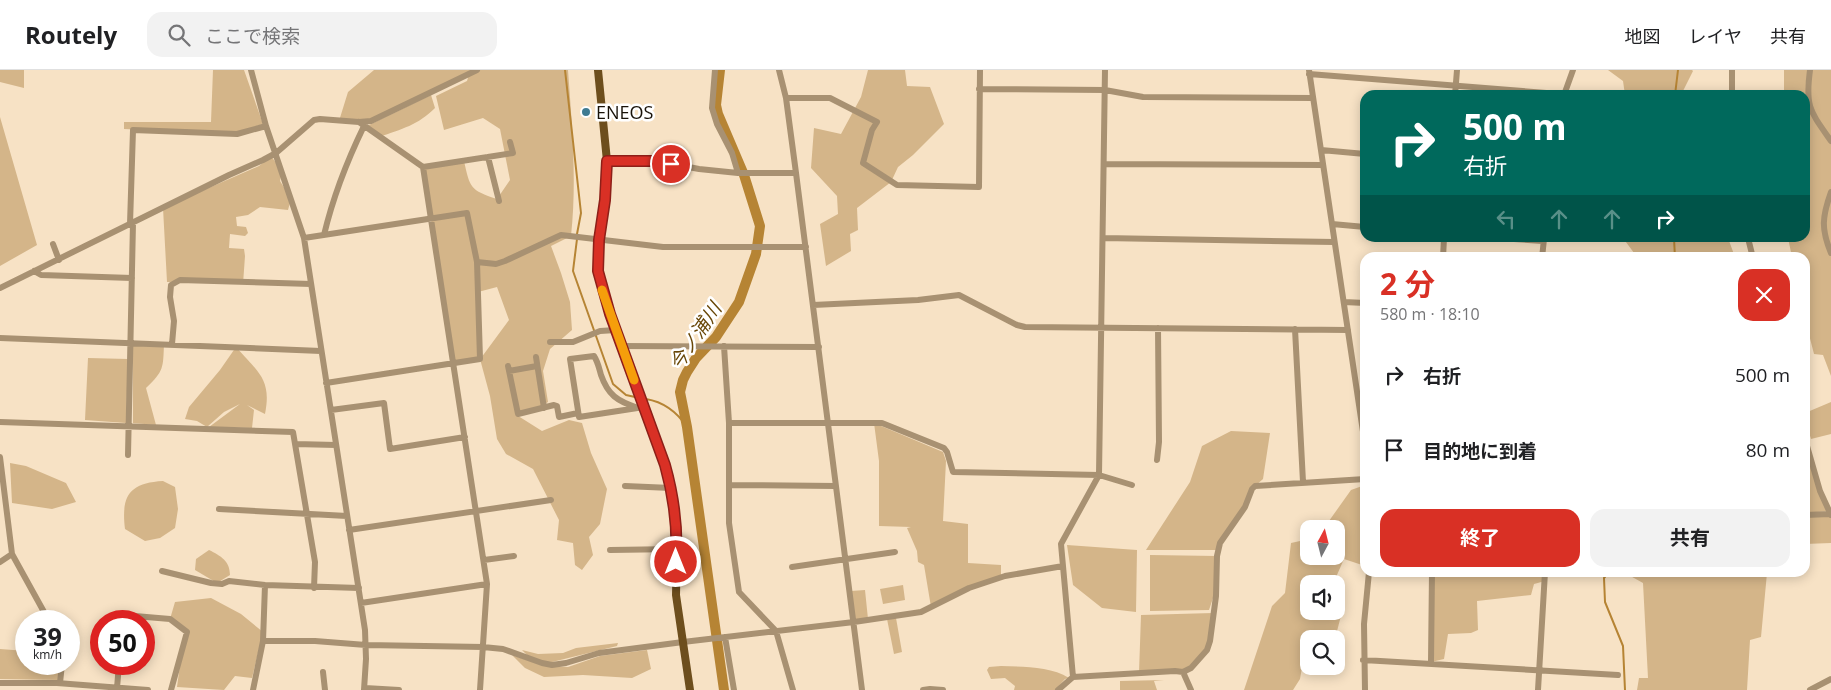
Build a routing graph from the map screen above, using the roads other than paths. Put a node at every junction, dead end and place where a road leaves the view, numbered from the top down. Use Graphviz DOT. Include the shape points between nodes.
graph roads {
  1 [pos="250,70"];
  2 [pos="477,70"];
  3 [pos="598,70"];
  4 [pos="715,70"];
  5 [pos="779,70"];
  6 [pos="980,70"];
  7 [pos="1105,70"];
  8 [pos="1457,70"];
  9 [pos="1573,70"];
  10 [pos="1732,70"];
  11 [pos="1810,70"];
  12 [pos="1309,72"];
  13 [pos="1456,86"];
  14 [pos="979,89"];
  15 [pos="1105,90"];
  16 [pos="1456,90"];
  17 [pos="1510,90"];
  18 [pos="1566,90"];
  19 [pos="1732,90"];
  20 [pos="1808,90"];
  21 [pos="786,98"];
  22 [pos="1313,98"];
  23 [pos="1810,109"];
  24 [pos="362,124"];
  25 [pos="266,126"];
  26 [pos="1831,141"];
  27 [pos="510,142"];
  28 [pos="1320,150"];
  29 [pos="276,152"];
  30 [pos="1360,154"];
  31 [pos="488,157"];
  32 [pos="607,161"];
  33 [pos="1104,164"];
  34 [pos="1323,165"];
  35 [pos="423,167"];
  36 [pos="738,173"];
  37 [pos="796,173"];
  38 [pos="1831,192"];
  39 [pos="499,201"];
  40 [pos="431,219"];
  41 [pos="131,223"];
  42 [pos="1332,224"];
  43 [pos="1360,227"];
  44 [pos="324,235"];
  45 [pos="304,238"];
  46 [pos="1103,238"];
  47 [pos="599,240"];
  48 [pos="1334,242"];
  49 [pos="54,244"];
  50 [pos="806,247"];
  51 [pos="1831,253"];
  52 [pos="59,260"];
  53 [pos="477,262"];
  54 [pos="34,272"];
  55 [pos="132,278"];
  56 [pos="311,284"];
  57 [pos="0,288"];
  58 [pos="1344,302"];
  59 [pos="1360,304"];
  60 [pos="814,305"];
  61 [pos="1101,327"];
  62 [pos="1158,328"];
  63 [pos="1295,329"];
  64 [pos="616,330"];
  65 [pos="1348,330"];
  66 [pos="0,338"];
  67 [pos="550,342"];
  68 [pos="131,343"];
  69 [pos="172,344"];
  70 [pos="621,346"];
  71 [pos="724,346"];
  72 [pos="818,347"];
  73 [pos="321,351"];
  74 [pos="536,357"];
  75 [pos="453,364"];
  76 [pos="537,366"];
  77 [pos="326,383"];
  78 [pos="641,407"];
  79 [pos="544,408"];
  80 [pos="331,410"];
  81 [pos="1360,411"];
  82 [pos="578,413"];
  83 [pos="0,422"];
  84 [pos="729,423"];
  85 [pos="828,423"];
  86 [pos="129,426"];
  87 [pos="465,437"];
  88 [pos="295,444"];
  89 [pos="336,445"];
  90 [pos="128,455"];
  91 [pos="1810,456"];
  92 [pos="0,458"];
  93 [pos="1157,460"];
  94 [pos="1099,475"];
  95 [pos="1360,479"];
  96 [pos="1303,482"];
  97 [pos="729,485"];
  98 [pos="1132,485"];
  99 [pos="625,486"];
  100 [pos="836,486"];
  101 [pos="672,488"];
  102 [pos="551,500"];
  103 [pos="219,509"];
  104 [pos="476,510"];
  105 [pos="1830,513"];
  106 [pos="307,514"];
  107 [pos="1810,515"];
  108 [pos="347,516"];
  109 [pos="350,530"];
  110 [pos="677,549"];
  111 [pos="610,550"];
  112 [pos="896,552"];
  113 [pos="12,554"];
  114 [pos="514,556"];
  115 [pos="846,559"];
  116 [pos="484,560"];
  117 [pos="0,562"];
  118 [pos="792,566"];
  119 [pos="1063,566"];
  120 [pos="162,572"];
  121 [pos="1369,577"];
  122 [pos="1432,577"];
  123 [pos="1546,577"];
  124 [pos="488,584"];
  125 [pos="265,586"];
  126 [pos="314,588"];
  127 [pos="359,588"];
  128 [pos="361,603"];
  129 [pos="43,610"];
  130 [pos="155,618"];
  131 [pos="854,622"];
  132 [pos="776,631"];
  133 [pos="725,637"];
  134 [pos="262,641"];
  135 [pos="683,642"];
  136 [pos="366,645"];
  137 [pos="483,646"];
  138 [pos="1364,660"];
  139 [pos="1431,662"];
  140 [pos="1539,669"];
  141 [pos="324,672"];
  142 [pos="1183,672"];
  143 [pos="119,675"];
  144 [pos="1618,675"];
  145 [pos="1073,677"];
  146 [pos="1831,679"];
  147 [pos="0,683"];
  148 [pos="57,685"];
  149 [pos="117,688"];
  150 [pos="364,689"];
  151 [pos="148,690"];
  152 [pos="171,690"];
  153 [pos="253,690"];
  154 [pos="325,690"];
  155 [pos="399,690"];
  156 [pos="480,690"];
  157 [pos="690,690"];
  158 [pos="734,690"];
  159 [pos="793,690"];
  160 [pos="862,690"];
  161 [pos="923,690"];
  162 [pos="943,690"];
  163 [pos="1058,690"];
  164 [pos="1191,690"];
  165 [pos="1365,690"];
  166 [pos="1538,690"];
  167 [pos="1810,690"];
  1 -- 25 [label="street"];
  2 -- 24 [label="street"];
  3 -- 32 [label="main road"];
  4 -- 36 [label="street" via="712,108"];
  5 -- 21 [label="street"];
  6 -- 14 [label="street"];
  7 -- 15 [label="street"];
  8 -- 13 [label="street"];
  9 -- 18 [label="street"];
  10 -- 19 [label="street"];
  11 -- 20 [label="street"];
  12 -- 13 [label="street"];
  12 -- 22 [label="street"];
  13 -- 16 [label="street"];
  13 -- 17 [label="street"];
  14 -- 15 [label="street"];
  14 -- 21 [label="street" via="979,186 898,185 863,163 877,122 830,98"];
  15 -- 22 [label="street" via="1143,97"];
  15 -- 33 [label="street"];
  21 -- 37 [label="street"];
  22 -- 28 [label="street"];
  23 -- 26 [label="street"];
  24 -- 29 [label="street" via="320,118"];
  24 -- 35 [label="street"];
  24 -- 44 [label="street" via="332,203"];
  25 -- 29 [label="street"];
  25 -- 41 [label="street" via="237,134 133,130"];
  27 -- 31 [label="street" via="513,153"];
  28 -- 30 [label="street"];
  28 -- 34 [label="street"];
  29 -- 41 [label="street"];
  29 -- 45 [label="street"];
  31 -- 35 [label="street"];
  31 -- 39 [label="street"];
  32 -- 36 [label="street" via="658,161"];
  32 -- 47 [label="main road"];
  33 -- 34 [label="street"];
  33 -- 46 [label="street"];
  34 -- 42 [label="street"];
  35 -- 40 [label="street"];
  36 -- 37 [label="street"];
  37 -- 50 [label="street"];
  38 -- 51 [label="street" via="1823,224"];
  40 -- 44 [label="street"];
  40 -- 53 [label="street" via="467,213"];
  40 -- 75 [label="street"];
  41 -- 52 [label="street"];
  41 -- 55 [label="street"];
  42 -- 43 [label="street"];
  42 -- 48 [label="street"];
  44 -- 45 [label="street"];
  45 -- 56 [label="street"];
  46 -- 48 [label="street"];
  46 -- 61 [label="street"];
  47 -- 50 [label="street" via="658,247"];
  47 -- 53 [label="street" via="561,235 496,264"];
  47 -- 64 [label="main road" via="598,271"];
  48 -- 58 [label="street"];
  49 -- 52 [label="street"];
  50 -- 60 [label="street"];
  52 -- 54 [label="street"];
  53 -- 75 [label="street" via="480,359"];
  54 -- 55 [label="street" via="41,275"];
  54 -- 57 [label="street"];
  55 -- 68 [label="street"];
  56 -- 69 [label="street" via="174,282 170,290 174,320"];
  56 -- 73 [label="street"];
  58 -- 59 [label="street"];
  58 -- 65 [label="street"];
  60 -- 61 [label="street" via="959,295 1018,325"];
  60 -- 72 [label="street"];
  61 -- 62 [label="street"];
  61 -- 94 [label="street"];
  62 -- 63 [label="street"];
  62 -- 93 [label="street"];
  63 -- 65 [label="street"];
  63 -- 96 [label="street"];
  64 -- 67 [label="street" via="600,331 572,342"];
  64 -- 70 [label="main road"];
  65 -- 81 [label="street"];
  66 -- 68 [label="street"];
  68 -- 69 [label="street"];
  68 -- 86 [label="street"];
  69 -- 73 [label="street"];
  70 -- 71 [label="street"];
  70 -- 78 [label="main road"];
  71 -- 72 [label="street"];
  71 -- 84 [label="street"];
  72 -- 85 [label="street"];
  73 -- 77 [label="street"];
  74 -- 76 [label="street"];
  75 -- 77 [label="street"];
  75 -- 87 [label="street"];
  76 -- 79 [label="street"];
  76 -- 79 [label="street" via="509,368 518,414"];
  77 -- 80 [label="street"];
  78 -- 82 [label="street" via="579,417"];
  78 -- 82 [label="street" via="626,404 610,392 596,359 591,355 570,359"];
  78 -- 101 [label="main road"];
  79 -- 82 [label="street" via="557,406 559,417"];
  80 -- 87 [label="street" via="384,403 390,449"];
  80 -- 89 [label="street"];
  83 -- 86 [label="street"];
  84 -- 85 [label="street"];
  84 -- 97 [label="street"];
  85 -- 94 [label="street" via="882,423 944,448 953,472"];
  85 -- 100 [label="street"];
  86 -- 88 [label="street" via="293,432"];
  86 -- 90 [label="street"];
  87 -- 104 [label="street"];
  88 -- 89 [label="street"];
  88 -- 106 [label="street"];
  89 -- 108 [label="street"];
  91 -- 105 [label="street"];
  92 -- 113 [label="street"];
  94 -- 98 [label="street"];
  94 -- 119 [label="street" via="1061,544"];
  95 -- 96 [label="street"];
  96 -- 142 [label="street" via="1259,484 1252,489 1245,507 1220,543 1207,650"];
  97 -- 100 [label="street"];
  97 -- 132 [label="street" via="729,524 739,592"];
  99 -- 101 [label="street"];
  100 -- 115 [label="street"];
  101 -- 110 [label="main road"];
  102 -- 104 [label="street"];
  103 -- 106 [label="street"];
  104 -- 109 [label="street"];
  104 -- 116 [label="street"];
  105 -- 107 [label="street"];
  106 -- 108 [label="street"];
  106 -- 126 [label="street" via="315,562"];
  108 -- 109 [label="street"];
  109 -- 127 [label="street"];
  110 -- 111 [label="street"];
  110 -- 135 [label="main road" via="676,595"];
  112 -- 115 [label="street"];
  113 -- 117 [label="street"];
  113 -- 129 [label="street"];
  114 -- 116 [label="street"];
  115 -- 118 [label="street"];
  115 -- 131 [label="street"];
  116 -- 124 [label="street"];
  119 -- 131 [label="street" via="1005,576 970,588 921,612"];
  119 -- 145 [label="street"];
  120 -- 125 [label="street" via="211,583 229,581"];
  121 -- 138 [label="street"];
  122 -- 139 [label="street"];
  123 -- 140 [label="street"];
  124 -- 128 [label="street"];
  124 -- 137 [label="street"];
  125 -- 126 [label="street"];
  125 -- 134 [label="street"];
  126 -- 127 [label="street"];
  127 -- 128 [label="street"];
  128 -- 136 [label="street"];
  130 -- 152 [label="street" via="170,619 187,632"];
  131 -- 132 [label="street"];
  131 -- 160 [label="street"];
  132 -- 133 [label="street"];
  132 -- 159 [label="street"];
  133 -- 135 [label="street"];
  133 -- 158 [label="street"];
  134 -- 136 [label="street"];
  134 -- 153 [label="street"];
  135 -- 137 [label="street" via="599,653 552,665"];
  135 -- 157 [label="main road"];
  136 -- 137 [label="street"];
  136 -- 150 [label="street"];
  137 -- 156 [label="street"];
  138 -- 139 [label="street"];
  138 -- 165 [label="street"];
  139 -- 140 [label="street"];
  140 -- 144 [label="street"];
  140 -- 166 [label="street"];
  141 -- 154 [label="street"];
  142 -- 145 [label="street"];
  142 -- 164 [label="street"];
  143 -- 149 [label="street"];
  145 -- 163 [label="street"];
  146 -- 167 [label="street"];
  147 -- 148 [label="street"];
  148 -- 149 [label="street"];
  149 -- 151 [label="street"];
  150 -- 155 [label="street"];
  161 -- 162 [label="street"];
}
